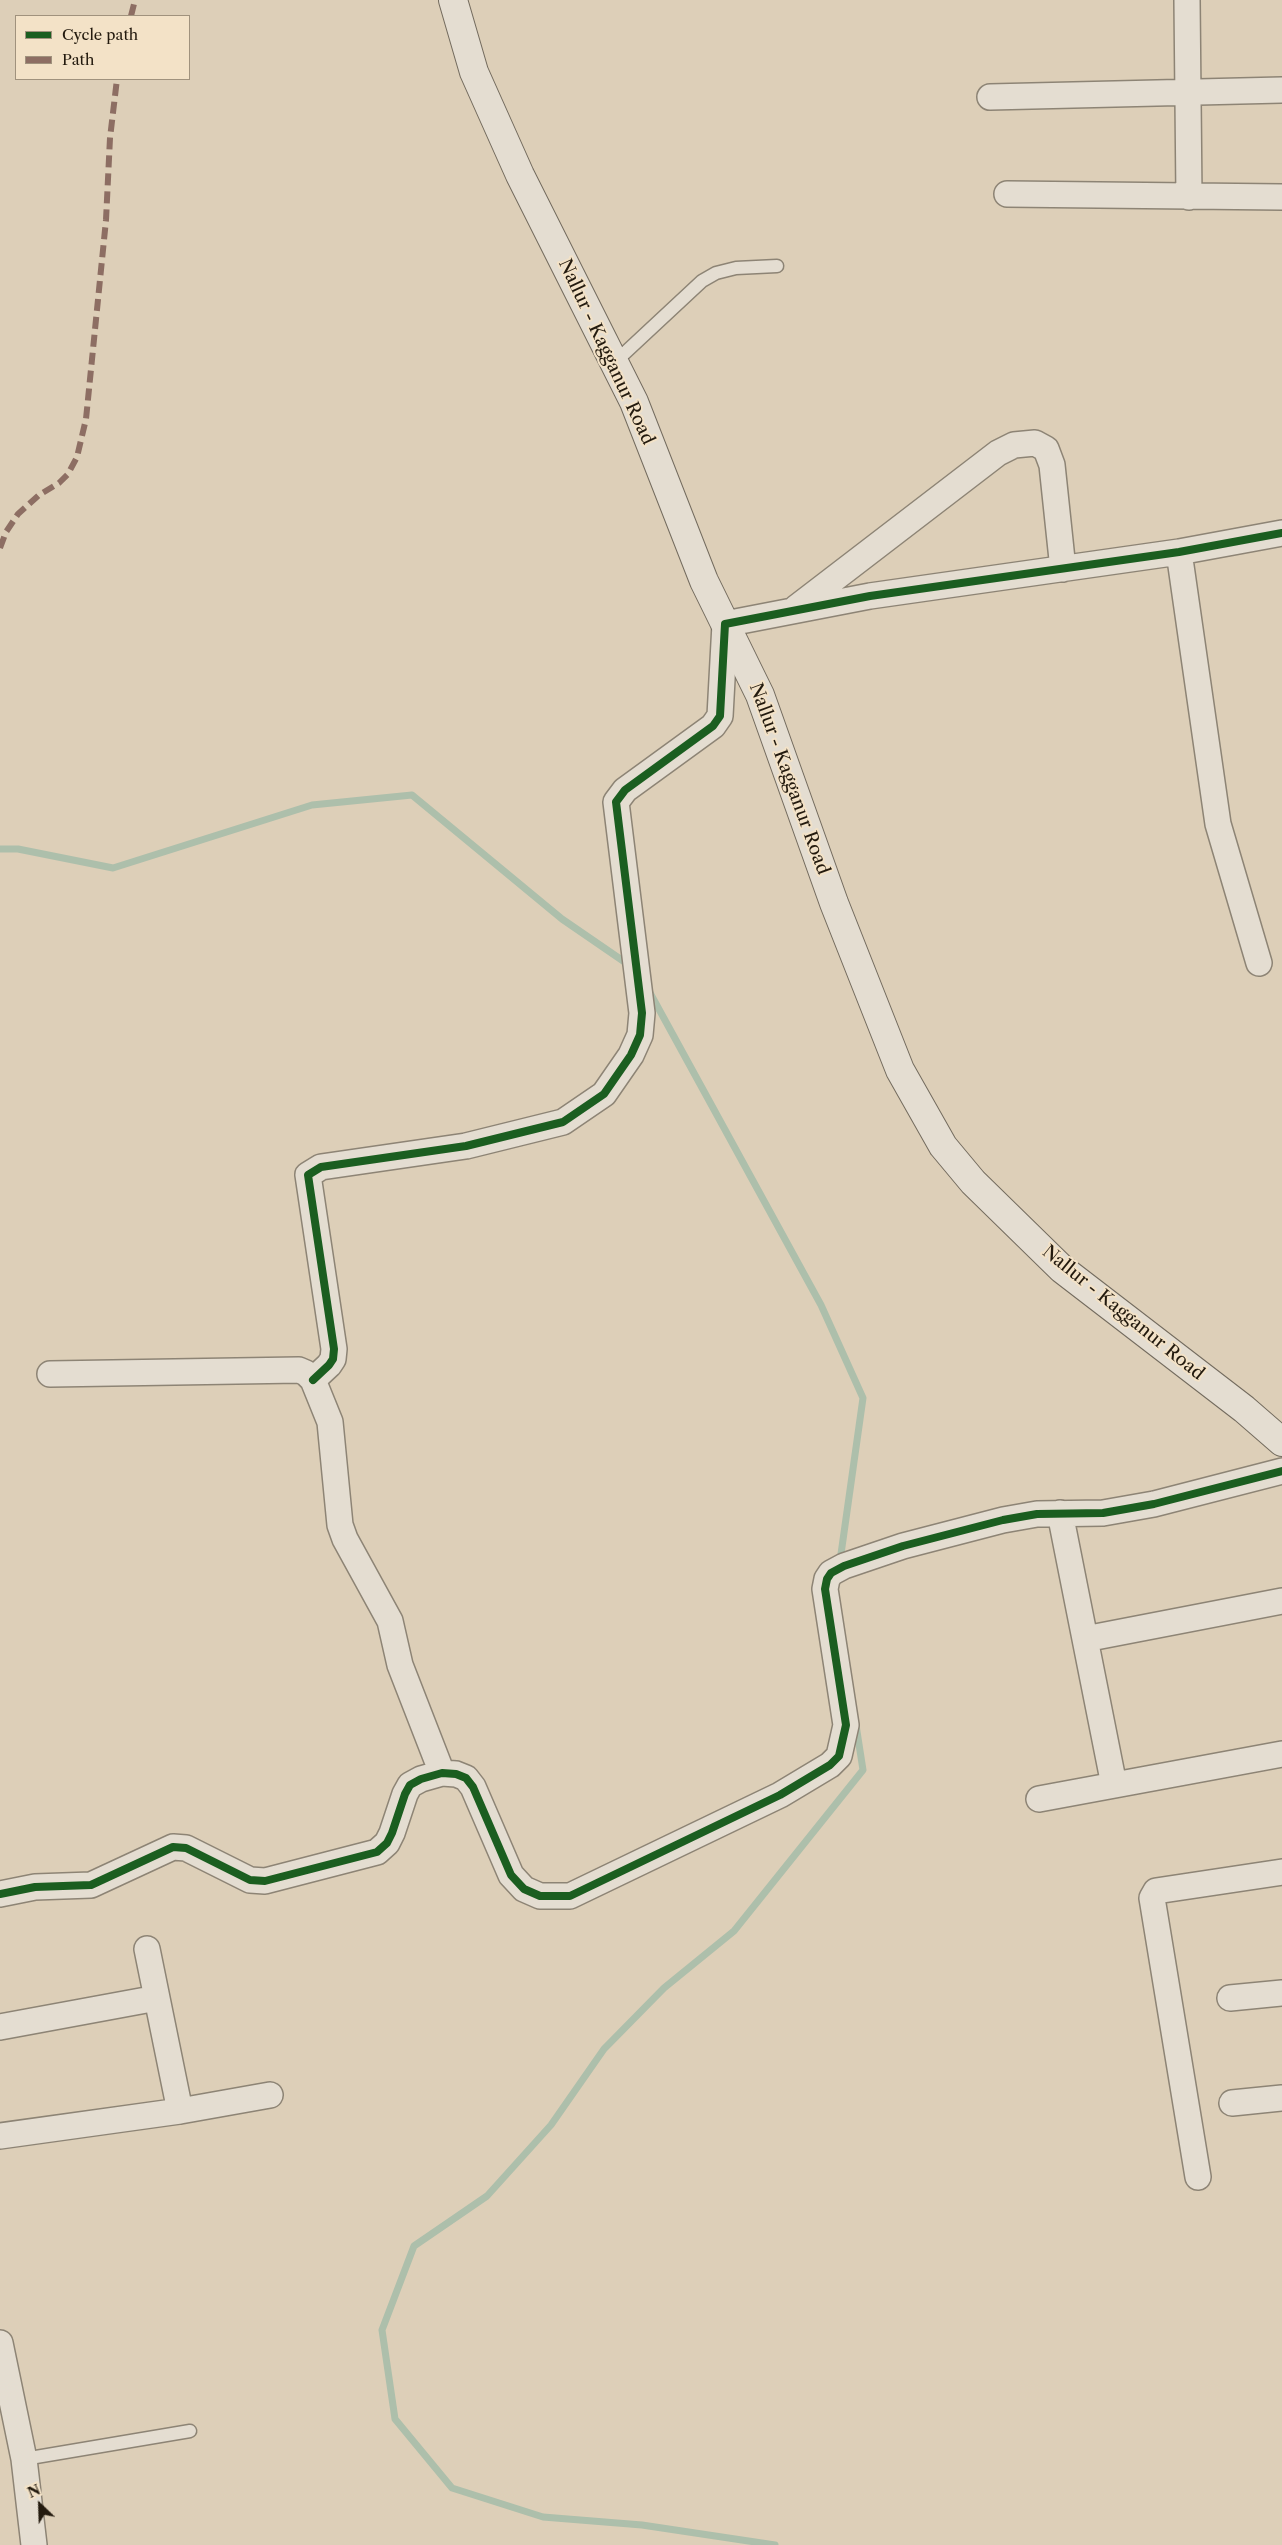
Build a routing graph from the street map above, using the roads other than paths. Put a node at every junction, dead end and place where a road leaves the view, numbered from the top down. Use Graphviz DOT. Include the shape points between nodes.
graph roads {
  1 [pos="453,0"];
  2 [pos="1187,0"];
  3 [pos="1282,90"];
  4 [pos="1189,91"];
  5 [pos="990,97"];
  6 [pos="1007,194"];
  7 [pos="1189,197"];
  8 [pos="1282,197"];
  9 [pos="776,266"];
  10 [pos="614,364"];
  11 [pos="1282,533"];
  12 [pos="1179,552"];
  13 [pos="1064,569"];
  14 [pos="792,611"];
  15 [pos="725,624"];
  16 [pos="1259,963"];
  17 [pos="50,1374"];
  18 [pos="313,1380"];
  19 [pos="1282,1442"];
  20 [pos="1282,1471"];
  21 [pos="1060,1513"];
  22 [pos="1282,1601"];
  23 [pos="1085,1639"];
  24 [pos="1282,1754"];
  25 [pos="442,1773"];
  26 [pos="1114,1785"];
  27 [pos="1039,1799"];
  28 [pos="1282,1872"];
  29 [pos="0,1894"];
  30 [pos="147,1949"];
  31 [pos="1282,1993"];
  32 [pos="157,1998"];
  33 [pos="1230,1998"];
  34 [pos="0,2027"];
  35 [pos="270,2096"];
  36 [pos="1282,2098"];
  37 [pos="1232,2102"];
  38 [pos="180,2111"];
  39 [pos="0,2136"];
  40 [pos="1198,2177"];
  41 [pos="0,2343"];
  42 [pos="190,2430"];
  43 [pos="24,2459"];
  44 [pos="34,2545"];
  1 -- 10 [label="main road, Nallur - Kagganur Road" via="474,72 516,167"];
  2 -- 4 [label="street"];
  3 -- 4 [label="street"];
  4 -- 5 [label="street"];
  4 -- 7 [label="street"];
  6 -- 7 [label="street"];
  7 -- 8 [label="street"];
  9 -- 10 [label="lane" via="736,268 702,281"];
  10 -- 15 [label="main road, Nallur - Kagganur Road" via="634,402 704,581"];
  11 -- 12 [label="street"];
  12 -- 13 [label="street"];
  12 -- 16 [label="street" via="1218,824"];
  13 -- 14 [label="street" via="870,596"];
  13 -- 14 [label="street" via="1052,466 1046,449 1035,443 1014,445 998,453"];
  14 -- 15 [label="street"];
  15 -- 18 [label="street" via="720,716 713,726 625,790 616,802 642,1013 640,1035 632,1055 604,1094 564,1122 466,1146 321,1167 308,1174 334,1349 329,1366"];
  15 -- 19 [label="main road, Nallur - Kagganur Road" via="760,695 834,903 900,1070 942,1146 973,1182 1062,1269"];
  17 -- 18 [label="street" via="298,1370"];
  18 -- 25 [label="street" via="330,1422 340,1524 390,1621 400,1665"];
  20 -- 21 [label="street" via="1154,1504 1103,1513"];
  21 -- 23 [label="street"];
  21 -- 25 [label="street" via="1003,1520 903,1546 832,1573 825,1589 846,1725 839,1756 830,1765 780,1795 576,1893 540,1896 524,1889 511,1875 473,1787 466,1778"];
  22 -- 23 [label="street"];
  23 -- 26 [label="street"];
  24 -- 26 [label="street"];
  25 -- 29 [label="street" via="410,1785 392,1833 377,1852 265,1881 250,1880 191,1850 173,1847 91,1885 35,1887"];
  26 -- 27 [label="street"];
  28 -- 40 [label="street" via="1156,1891 1152,1898"];
  30 -- 32 [label="street"];
  31 -- 33 [label="street"];
  32 -- 34 [label="street"];
  32 -- 38 [label="street"];
  35 -- 38 [label="street"];
  36 -- 37 [label="street"];
  38 -- 39 [label="street"];
  41 -- 43 [label="street"];
  42 -- 43 [label="lane"];
  43 -- 44 [label="street"];
}
